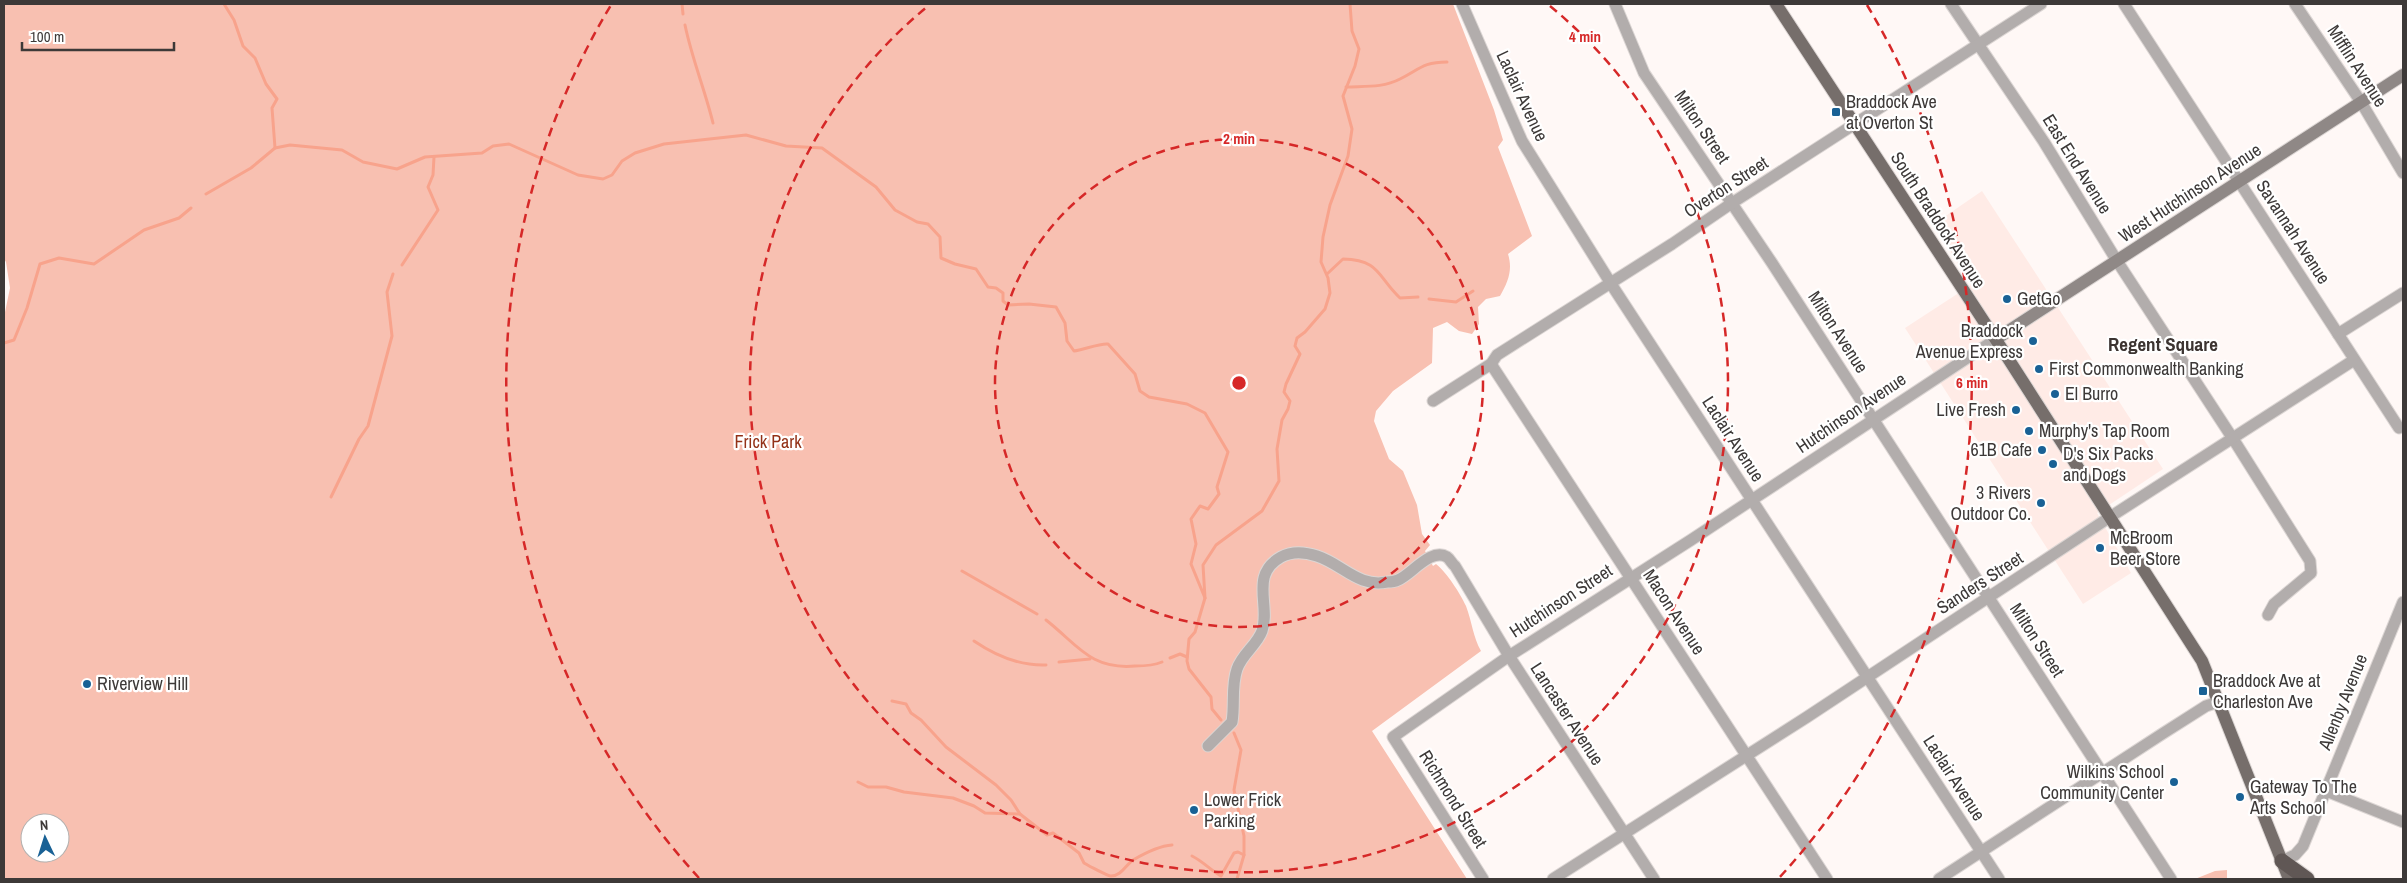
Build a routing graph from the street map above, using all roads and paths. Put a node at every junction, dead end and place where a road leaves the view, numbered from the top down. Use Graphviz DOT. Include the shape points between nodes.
graph roads {
  1 [pos="1462,4"];
  2 [pos="1615,4"];
  3 [pos="1776,4"];
  4 [pos="1951,4"];
  5 [pos="2041,4"];
  6 [pos="2124,4"];
  7 [pos="2296,4"];
  8 [pos="1977,44"];
  9 [pos="2403,75"];
  10 [pos="2361,102"];
  11 [pos="1855,124"];
  12 [pos="2403,173"];
  13 [pos="2239,182"];
  14 [pos="1732,203"];
  15 [pos="2117,261"];
  16 [pos="1772,263"];
  17 [pos="1610,282"];
  18 [pos="2403,293"];
  19 [pos="2338,334"];
  20 [pos="1996,339"];
  21 [pos="1491,358"];
  22 [pos="2354,360"];
  23 [pos="1432,401"];
  24 [pos="1874,421"];
  25 [pos="2399,428"];
  26 [pos="2233,438"];
  27 [pos="1751,499"];
  28 [pos="2110,517"];
  29 [pos="1630,578"];
  30 [pos="1989,597"];
  31 [pos="2403,602"];
  32 [pos="2268,615"];
  33 [pos="1509,656"];
  34 [pos="1867,677"];
  35 [pos="2218,702"];
  36 [pos="1393,738"];
  37 [pos="1208,746"];
  38 [pos="1746,755"];
  39 [pos="2102,773"];
  40 [pos="2326,791"];
  41 [pos="2403,822"];
  42 [pos="1624,834"];
  43 [pos="1981,852"];
  44 [pos="2282,861"];
  45 [pos="1483,879"];
  46 [pos="1553,879"];
  47 [pos="1654,879"];
  48 [pos="1827,879"];
  49 [pos="1939,879"];
  50 [pos="1999,879"];
  51 [pos="2170,879"];
  52 [pos="2289,879"];
  53 [pos="2307,879"];
  1 -- 17 [label="street, Laclair Avenue" via="1515,128"];
  2 -- 14 [label="street, Milton Street" via="1644,73"];
  3 -- 11 [label="main road, South Braddock Avenue"];
  4 -- 8 [label="street, East End Avenue"];
  5 -- 8 [label="street, Overton Street"];
  6 -- 13 [label="street, Savannah Avenue"];
  7 -- 10 [label="street, Mifflin Avenue"];
  8 -- 11 [label="street, Overton Street"];
  8 -- 15 [label="street, East End Avenue" via="2044,142"];
  9 -- 10 [label="street, West Hutchinson Avenue"];
  10 -- 12 [label="street, Mifflin Avenue"];
  10 -- 13 [label="street, West Hutchinson Avenue"];
  11 -- 14 [label="street, Overton Street"];
  11 -- 20 [label="main road, South Braddock Avenue"];
  13 -- 15 [label="street, West Hutchinson Avenue"];
  13 -- 19 [label="street, Savannah Avenue"];
  14 -- 16 [label="street, Milton Street"];
  14 -- 17 [label="street, Overton Street"];
  15 -- 20 [label="street, West Hutchinson Avenue"];
  15 -- 26 [label="street, East End Avenue"];
  16 -- 24 [label="street, Milton Avenue"];
  17 -- 21 [label="street, Overton Street"];
  17 -- 27 [label="street, Laclair Avenue"];
  18 -- 19 [label="street"];
  19 -- 22 [label="street, Savannah Avenue"];
  20 -- 24 [label="street, Hutchinson Avenue"];
  20 -- 28 [label="main road, South Braddock Avenue"];
  21 -- 23 [label="street, Overton Street"];
  21 -- 29 [label="street, Macon Avenue"];
  22 -- 25 [label="street, Savannah Avenue"];
  22 -- 26 [label="street, Sanders Street"];
  24 -- 27 [label="street, Hutchinson Avenue"];
  24 -- 30 [label="street, Milton Street"];
  26 -- 28 [label="street, Sanders Street"];
  26 -- 32 [label="street, East End Avenue" via="2310,562 2311,574 2274,604"];
  27 -- 29 [label="street, Hutchinson Street"];
  27 -- 34 [label="street, Laclair Avenue"];
  28 -- 30 [label="street, Sanders Street"];
  28 -- 35 [label="main road, South Braddock Avenue" via="2202,661"];
  29 -- 33 [label="street, Hutchinson Street"];
  29 -- 38 [label="street, Macon Avenue"];
  30 -- 34 [label="street, Sanders Street"];
  30 -- 39 [label="street, Milton Street"];
  31 -- 40 [label="street, Allenby Avenue"];
  33 -- 36 [label="street, Hutchinson Street"];
  33 -- 37 [label="street, Lancaster Avenue" via="1447,557 1429,558 1398,580 1380,584 1360,580 1318,556 1300,552 1285,555 1273,562 1266,572 1262,585 1262,631 1237,668 1232,722"];
  33 -- 42 [label="street, Lancaster Avenue"];
  34 -- 38 [label="street, Sanders Street"];
  34 -- 43 [label="street, Laclair Avenue"];
  35 -- 39 [label="street" via="2206,706"];
  35 -- 44 [label="main road, South Braddock Avenue"];
  36 -- 45 [label="street, Richmond Street"];
  38 -- 42 [label="street, Sanders Street"];
  38 -- 48 [label="street, Macon Avenue"];
  39 -- 43 [label="street"];
  39 -- 51 [label="street, Milton Street"];
  40 -- 41 [label="street"];
  40 -- 44 [label="street, Allenby Avenue" via="2299,852"];
  42 -- 46 [label="street, Sanders Street"];
  42 -- 47 [label="street, Lancaster Avenue"];
  43 -- 49 [label="street"];
  43 -- 50 [label="street, Laclair Avenue"];
  44 -- 52 [label="main road, South Braddock Avenue"];
  44 -- 53 [label="highway"];
}
